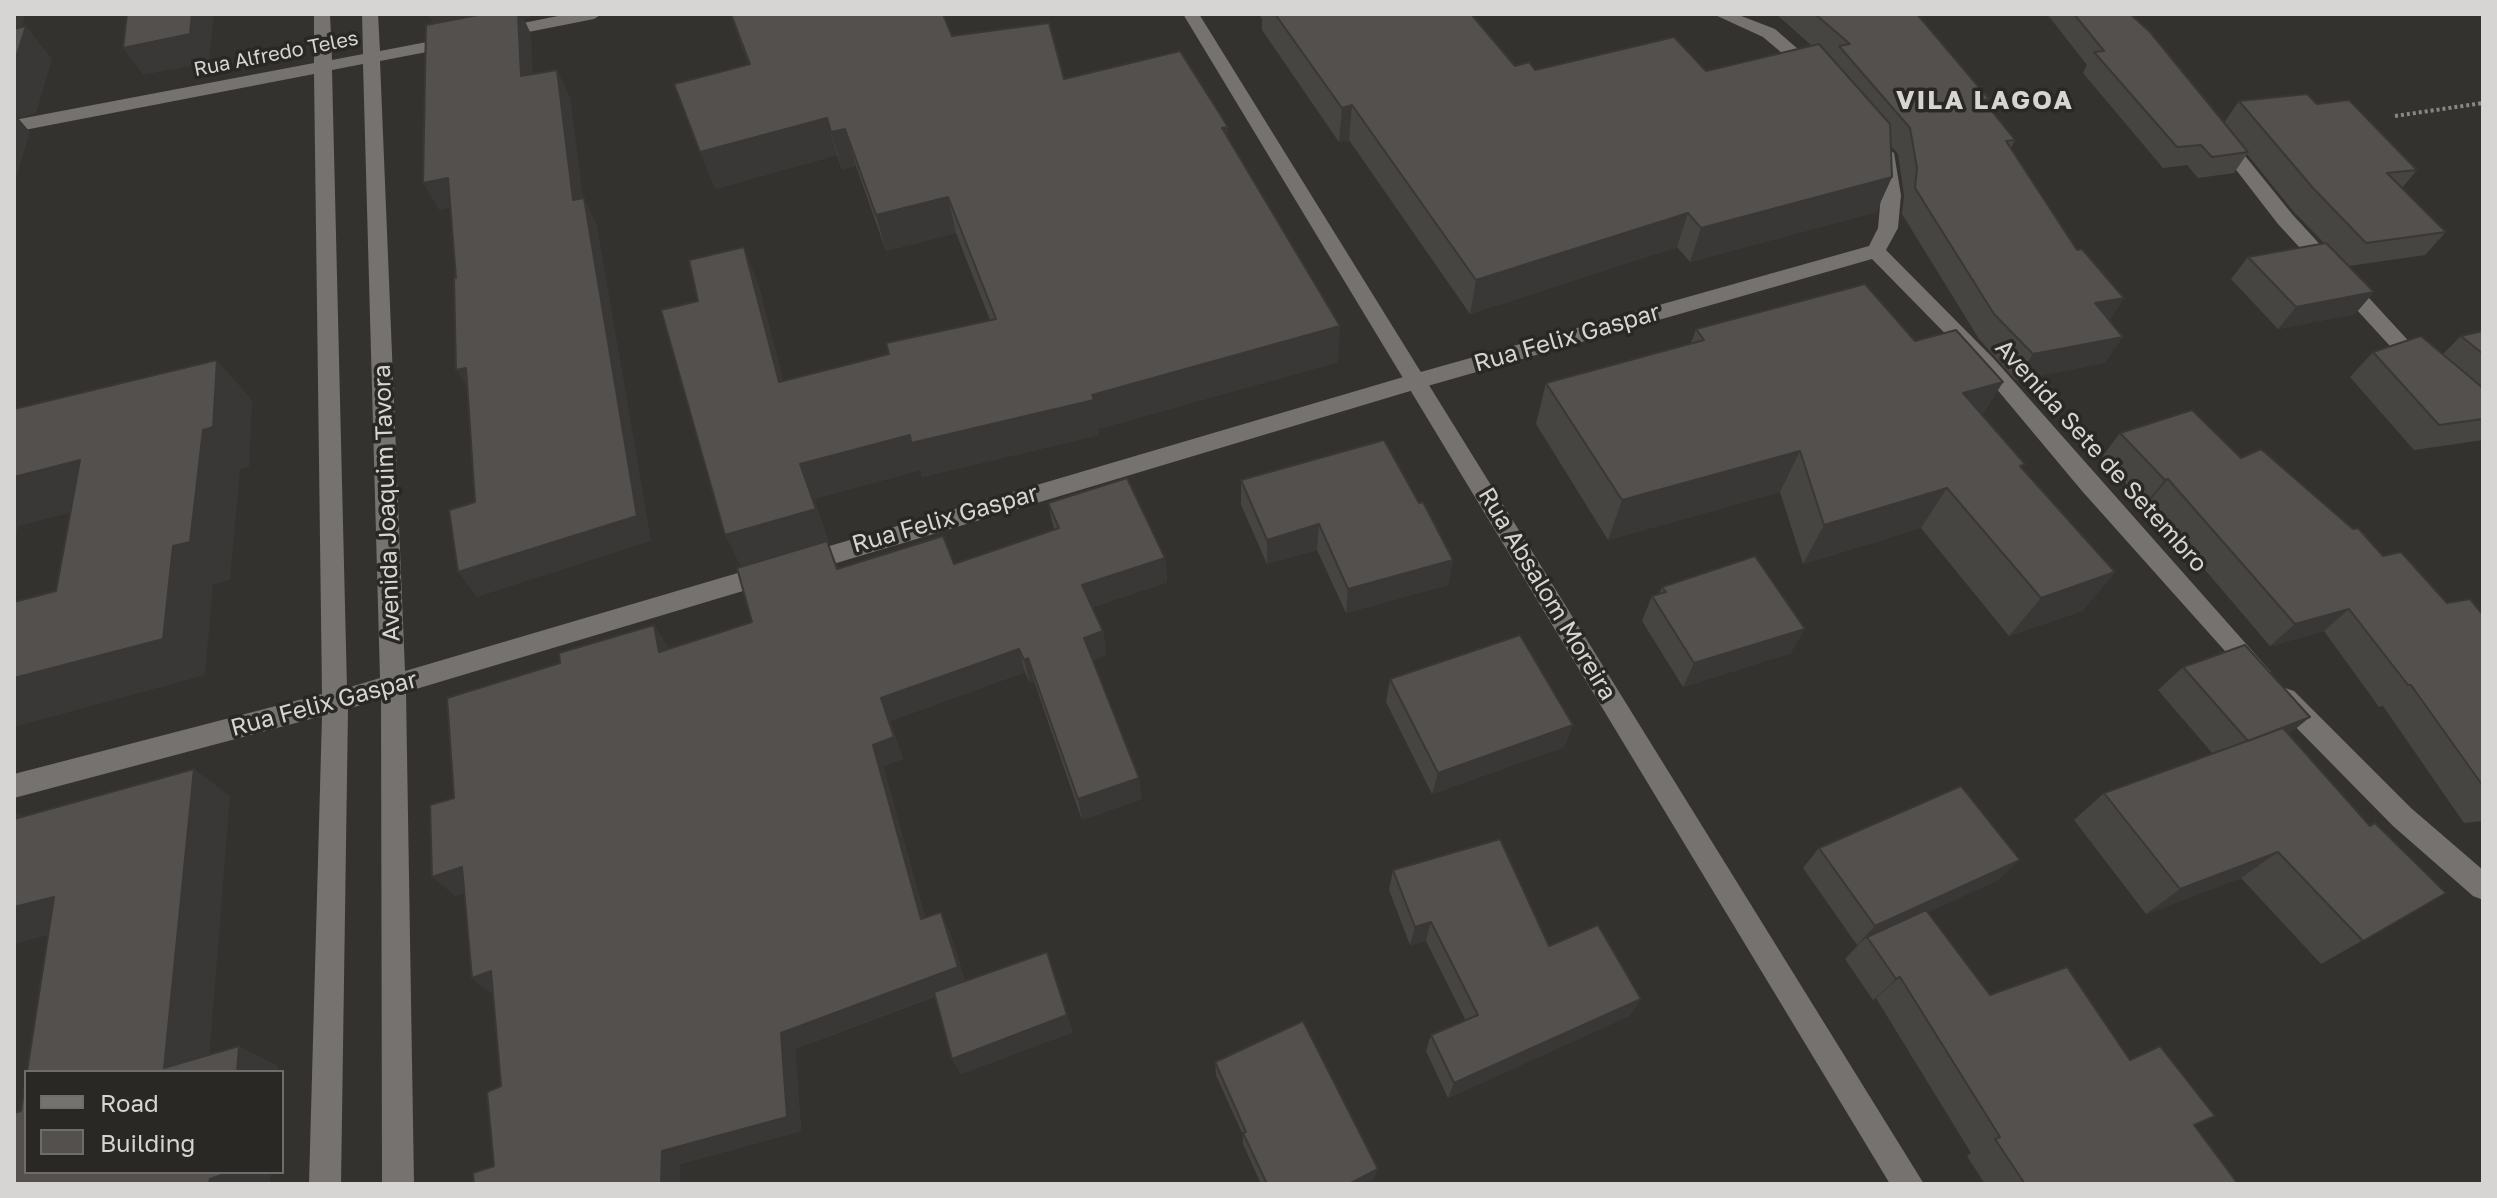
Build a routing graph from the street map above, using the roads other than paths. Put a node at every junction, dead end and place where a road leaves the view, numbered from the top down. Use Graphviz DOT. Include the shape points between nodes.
graph roads {
  1 [pos="322,14"];
  2 [pos="370,14"];
  3 [pos="594,14"];
  4 [pos="1191,14"];
  5 [pos="1721,14"];
  6 [pos="373,58"];
  7 [pos="323,66"];
  8 [pos="1829,88"];
  9 [pos="2207,122"];
  10 [pos="14,126"];
  11 [pos="1870,136"];
  12 [pos="1876,251"];
  13 [pos="2434,378"];
  14 [pos="1417,381"];
  15 [pos="393,686"];
  16 [pos="335,702"];
  17 [pos="14,786"];
  18 [pos="2483,887"];
  19 [pos="1904,1181"];
  20 [pos="325,1184"];
  21 [pos="398,1184"];
  1 -- 7 [label="street"];
  2 -- 6 [label="street, Avenida Joaquim Tavora"];
  3 -- 6 [label="street, Rua Alfredo Teles"];
  4 -- 14 [label="street, Rua Absalom Moreira"];
  5 -- 8 [label="street" via="1769,33"];
  6 -- 7 [label="street, Rua Alfredo Teles"];
  6 -- 15 [label="street, Avenida Joaquim Tavora"];
  7 -- 10 [label="street, Rua Alfredo Teles"];
  7 -- 16 [label="street"];
  9 -- 13 [label="street" via="2285,219"];
  11 -- 12 [label="street" via="1887,156 1891,195 1888,228"];
  12 -- 14 [label="street, Rua Felix Gaspar"];
  12 -- 18 [label="street, Avenida Sete de Setembro" via="1987,364 2270,684 2402,817"];
  14 -- 15 [label="street, Rua Felix Gaspar"];
  14 -- 19 [label="street, Rua Absalom Moreira"];
  15 -- 16 [label="street, Rua Felix Gaspar"];
  15 -- 21 [label="street, Avenida Joaquim Tavora"];
  16 -- 17 [label="street, Rua Felix Gaspar"];
  16 -- 20 [label="street"];
}
